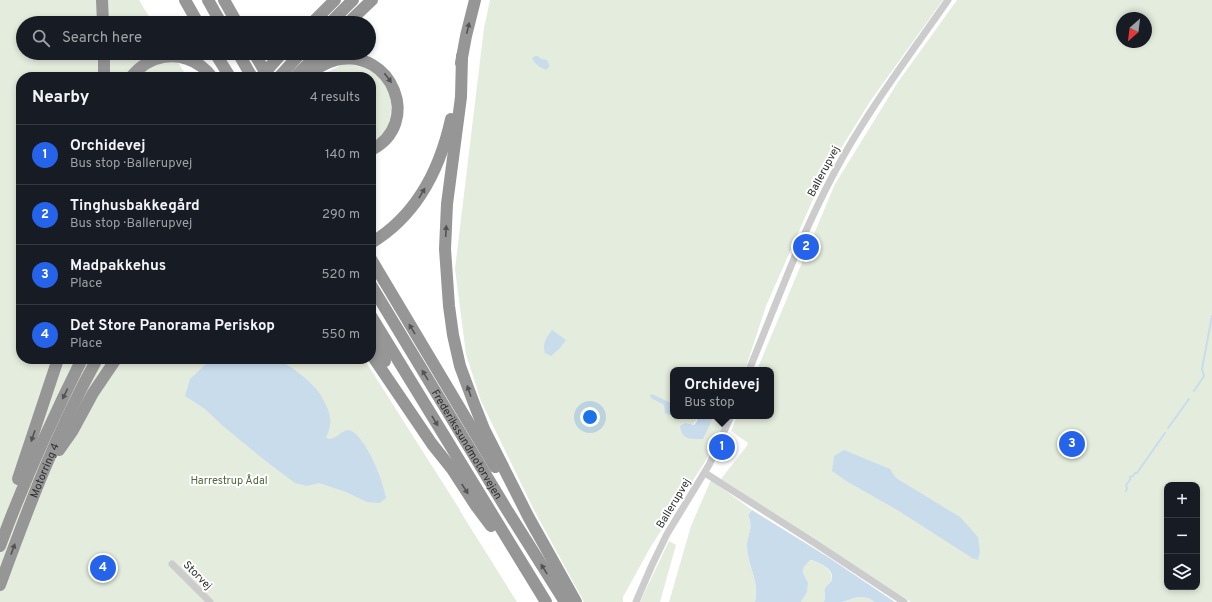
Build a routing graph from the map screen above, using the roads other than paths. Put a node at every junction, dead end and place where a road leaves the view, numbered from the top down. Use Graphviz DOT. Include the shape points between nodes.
graph roads {
  1 [pos="102,0"];
  2 [pos="185,0"];
  3 [pos="208,0"];
  4 [pos="224,0"];
  5 [pos="335,0"];
  6 [pos="354,0"];
  7 [pos="372,0"];
  8 [pos="475,0"];
  9 [pos="948,0"];
  10 [pos="103,16"];
  11 [pos="194,16"];
  12 [pos="217,16"];
  13 [pos="234,16"];
  14 [pos="319,16"];
  15 [pos="337,16"];
  16 [pos="355,16"];
  17 [pos="462,56"];
  18 [pos="104,60"];
  19 [pos="152,60"];
  20 [pos="190,60"];
  21 [pos="219,60"];
  22 [pos="242,60"];
  23 [pos="258,60"];
  24 [pos="276,60"];
  25 [pos="294,60"];
  26 [pos="313,60"];
  27 [pos="336,60"];
  28 [pos="360,60"];
  29 [pos="104,72"];
  30 [pos="135,72"];
  31 [pos="207,72"];
  32 [pos="227,72"];
  33 [pos="249,72"];
  34 [pos="265,72"];
  35 [pos="265,72"];
  36 [pos="283,72"];
  37 [pos="302,72"];
  38 [pos="308,72"];
  39 [pos="376,148"];
  40 [pos="376,240"];
  41 [pos="376,268"];
  42 [pos="376,293"];
  43 [pos="376,324"];
  44 [pos="376,346"];
  45 [pos="376,361"];
  46 [pos="56,364"];
  47 [pos="80,364"];
  48 [pos="94,364"];
  49 [pos="113,364"];
  50 [pos="750,367"];
  51 [pos="730,419"];
  52 [pos="452,469"];
  53 [pos="705,473"];
  54 [pos="42,474"];
  55 [pos="529,518"];
  56 [pos="0,530"];
  57 [pos="0,546"];
  58 [pos="172,564"];
  59 [pos="529,574"];
  60 [pos="0,585"];
  61 [pos="210,602"];
  62 [pos="546,602"];
  63 [pos="565,602"];
  64 [pos="576,602"];
  65 [pos="636,602"];
  66 [pos="904,602"];
  1 -- 10 [label="highway"];
  2 -- 11 [label="highway"];
  3 -- 12 [label="highway"];
  4 -- 13 [label="highway"];
  5 -- 14 [label="highway"];
  6 -- 15 [label="highway"];
  7 -- 16 [label="highway"];
  17 -- 8 [label="highway, one-way"];
  9 -- 50 [label="street, Ballerupvej" via="861,127 833,174 794,259"];
  40 -- 17 [label="highway, one-way" via="402,218 432,176 449,130"];
  55 -- 17 [label="highway, one-way" via="484,429 460,366 453,335 445,250 447,204 461,96"];
  18 -- 29 [label="highway"];
  19 -- 30 [label="highway"];
  20 -- 31 [label="highway"];
  21 -- 32 [label="highway"];
  22 -- 33 [label="highway"];
  23 -- 34 [label="highway"];
  24 -- 35 [label="highway, bridge"];
  25 -- 36 [label="highway"];
  26 -- 37 [label="highway"];
  38 -- 27 [label="highway, one-way"];
  28 -- 39 [label="highway, one-way" via="375,66 385,74 396,92 398,103 394,127"];
  55 -- 41 [label="highway, one-way"];
  63 -- 42 [label="highway, Frederikssundmotorvejen, one-way"];
  43 -- 59 [label="highway, Frederikssundmotorvejen, one-way"];
  44 -- 52 [label="highway"];
  45 -- 52 [label="highway"];
  46 -- 56 [label="highway, one-way"];
  47 -- 57 [label="highway, Motorring 4, one-way" via="30,469"];
  48 -- 54 [label="highway, Motorring 4"];
  49 -- 54 [label="highway" via="73,430"];
  51 -- 53 [label="street, Ballerupvej"];
  52 -- 59 [label="highway, one-way" via="476,506"];
  53 -- 65 [label="street, Ballerupvej" via="667,534"];
  53 -- 66 [label="street"];
  60 -- 54 [label="highway, Motorring 4, one-way"];
  55 -- 64 [label="highway"];
  58 -- 61 [label="street, Storvej"];
  59 -- 62 [label="highway, Frederikssundmotorvejen"];
}
